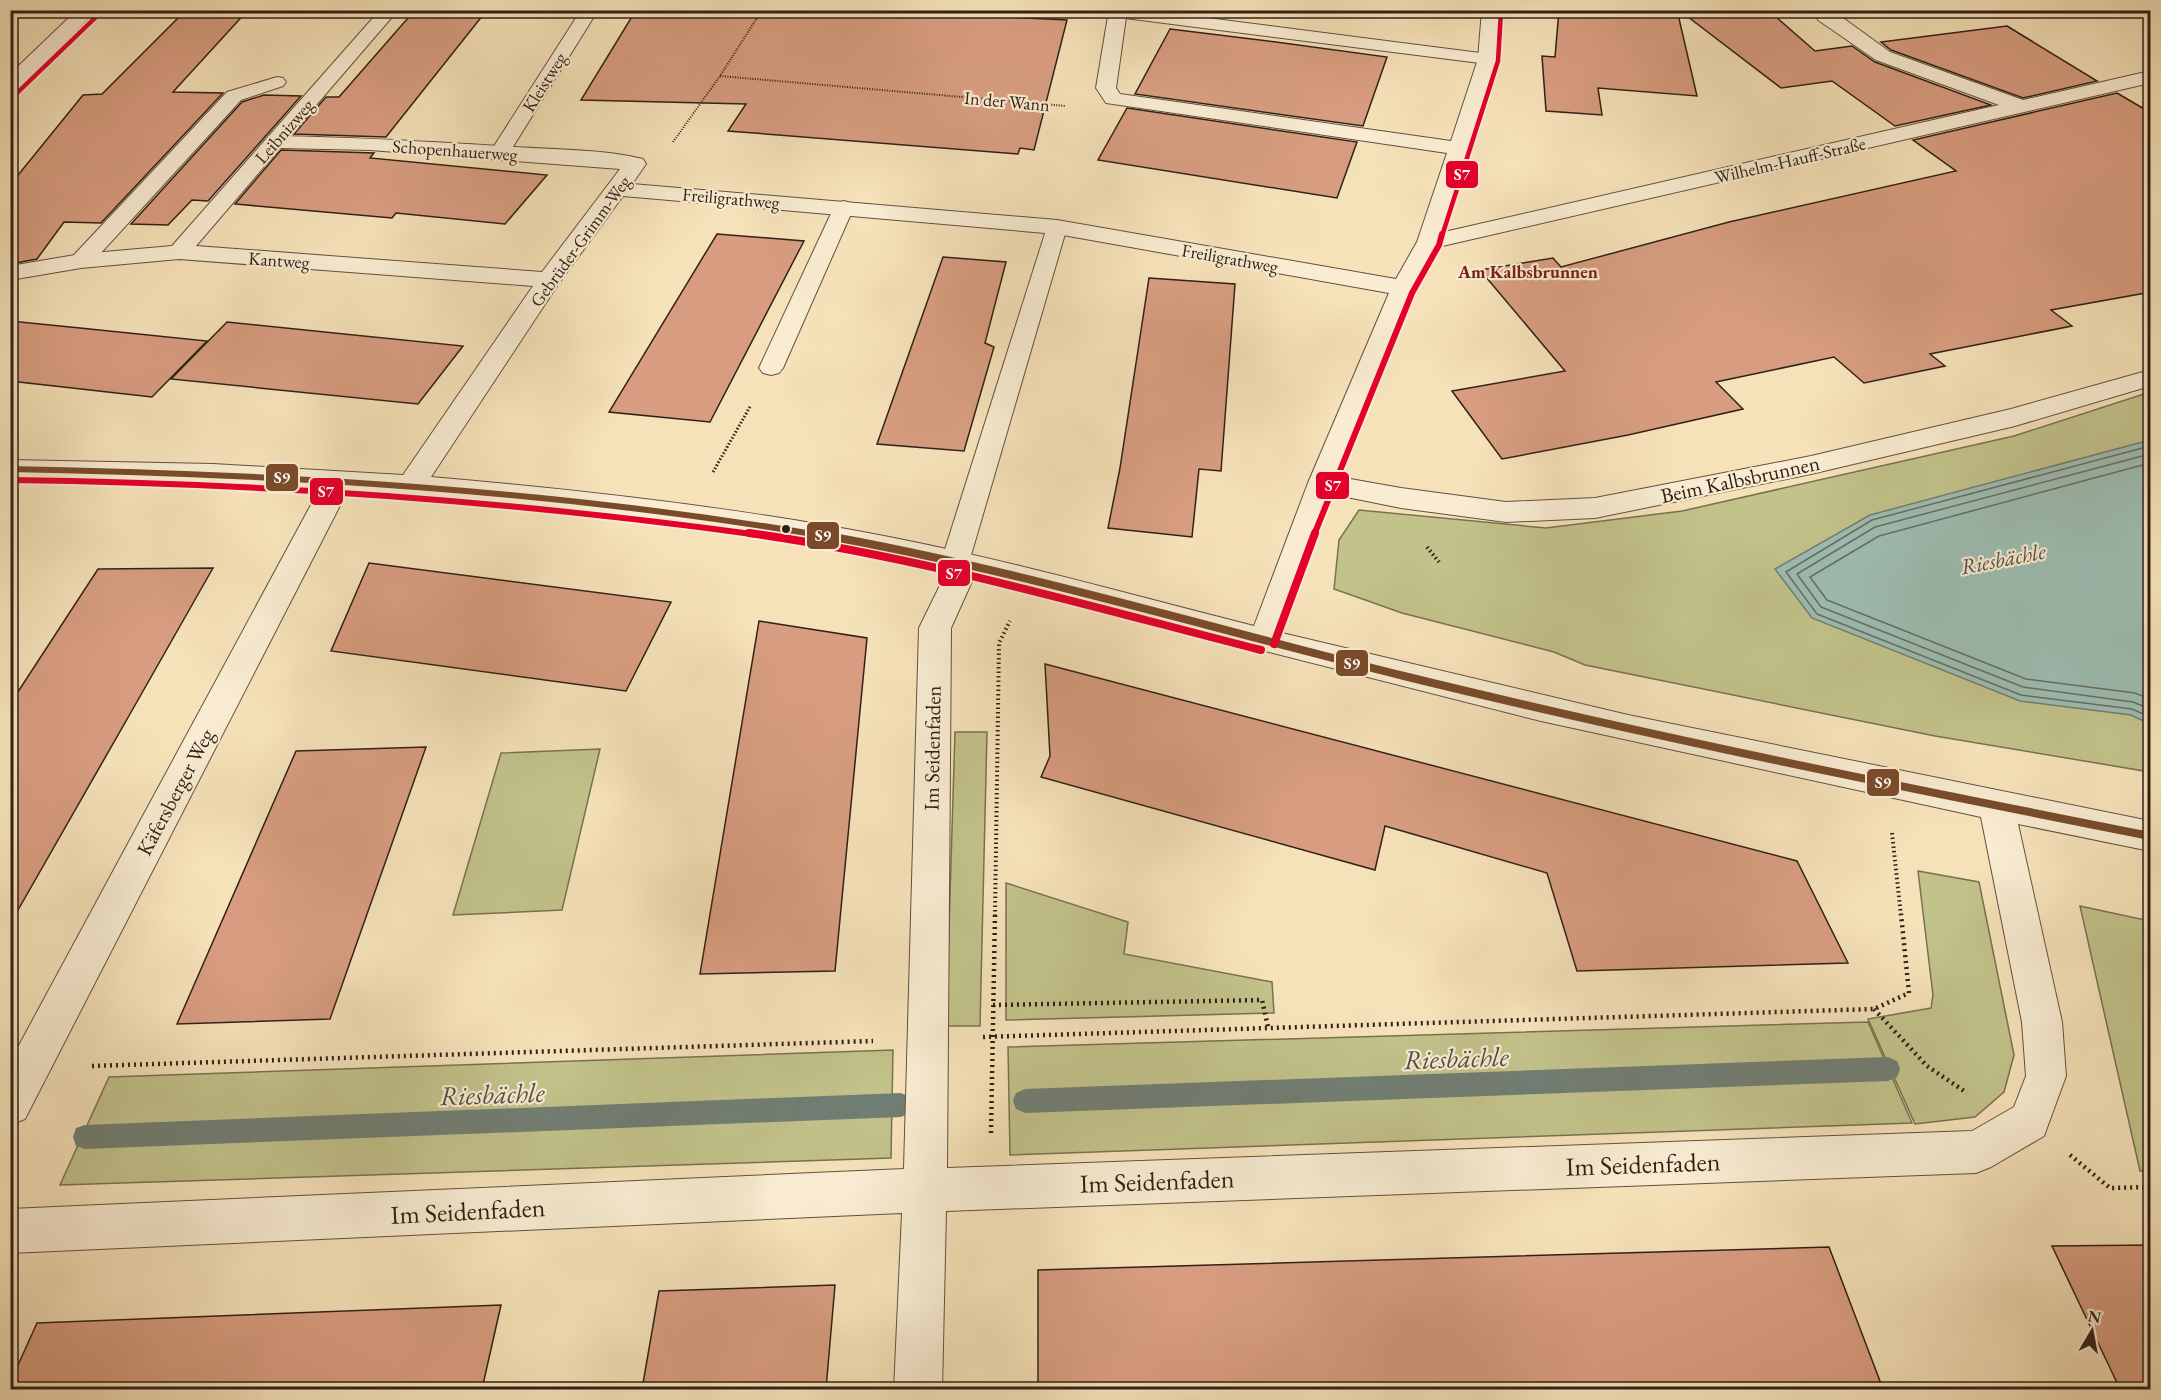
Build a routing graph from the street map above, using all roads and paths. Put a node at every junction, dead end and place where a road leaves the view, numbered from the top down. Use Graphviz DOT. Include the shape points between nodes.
graph roads {
  1 [pos="19,10"];
  2 [pos="88,10"];
  3 [pos="390,10"];
  4 [pos="590,10"];
  5 [pos="762,10"];
  6 [pos="1491,10"];
  7 [pos="1823,10"];
  8 [pos="1118,11"];
  9 [pos="10,18"];
  10 [pos="1488,59"];
  11 [pos="720,76"];
  12 [pos="2151,77"];
  13 [pos="277,82"];
  14 [pos="10,86"];
  15 [pos="1113,99"];
  16 [pos="2023,107"];
  17 [pos="274,142"];
  18 [pos="1458,148"];
  19 [pos="499,154"];
  20 [pos="635,164"];
  21 [pos="618,189"];
  22 [pos="844,207"];
  23 [pos="1057,227"];
  24 [pos="1429,242"];
  25 [pos="179,252"];
  26 [pos="81,261"];
  27 [pos="10,273"];
  28 [pos="549,280"];
  29 [pos="1403,288"];
  30 [pos="771,368"];
  31 [pos="2151,378"];
  32 [pos="10,469"];
  33 [pos="339,479"];
  34 [pos="1322,483"];
  35 [pos="410,486"];
  36 [pos="689,515"];
  37 [pos="960,563"];
  38 [pos="1029,580"];
  39 [pos="1263,640"];
  40 [pos="1886,782"];
  41 [pos="1996,805"];
  42 [pos="2151,836"];
  43 [pos="993,1005"];
  44 [pos="1874,1009"];
  45 [pos="1268,1027"];
  46 [pos="992,1036"];
  47 [pos="926,1039"];
  48 [pos="30,1068"];
  49 [pos="10,1105"];
  50 [pos="2029,1121"];
  51 [pos="991,1187"];
  52 [pos="2151,1187"];
  53 [pos="925,1190"];
  54 [pos="10,1232"];
  55 [pos="918,1389"];
  1 -- 9 [label="path"];
  2 -- 14 [label="street"];
  3 -- 17 [label="lane, Leibnizweg"];
  4 -- 19 [label="lane, Kleistweg"];
  5 -- 11 [label="path, Gebrüder-Grimm-Weg"];
  6 -- 10 [label="street"];
  7 -- 16 [label="street" via="1825,16 1883,56"];
  8 -- 10 [label="lane"];
  8 -- 15 [label="street" via="1106,88"];
  10 -- 18 [label="street"];
  11 -- 15 [label="path, In der Wann" via="1083,108"];
  11 -- 20 [label="path, Gebrüder-Grimm-Weg" via="666,152"];
  12 -- 16 [label="street, Wilhelm-Hauff-Straße"];
  13 -- 26 [label="lane" via="234,96"];
  15 -- 18 [label="street"];
  16 -- 24 [label="street, Wilhelm-Hauff-Straße"];
  17 -- 19 [label="street, Schopenhauerweg" via="370,144"];
  17 -- 25 [label="street, Leibnizweg"];
  18 -- 24 [label="street"];
  19 -- 20 [label="street, Schopenhauerweg"];
  20 -- 21 [label="street, Gebrüder-Grimm-Weg"];
  21 -- 22 [label="street, Freiligrathweg"];
  21 -- 28 [label="street, Gebrüder-Grimm-Weg"];
  22 -- 23 [label="street, Freiligrathweg"];
  22 -- 30 [label="lane"];
  23 -- 29 [label="street, Freiligrathweg"];
  23 -- 37 [label="lane"];
  24 -- 29 [label="street"];
  25 -- 26 [label="street, Kantweg"];
  25 -- 28 [label="street, Kantweg"];
  26 -- 27 [label="street, Kantweg"];
  28 -- 35 [label="street, Gebrüder-Grimm-Weg"];
  29 -- 34 [label="street"];
  30 -- 36 [label="path"];
  31 -- 34 [label="street, Beim Kalbsbrunnen" via="2003,420 1811,465 1595,508 1506,512"];
  32 -- 33 [label="street"];
  33 -- 35 [label="street"];
  33 -- 48 [label="street, Käfersberger Weg"];
  34 -- 39 [label="street"];
  35 -- 36 [label="street"];
  36 -- 37 [label="street" via="821,534"];
  37 -- 38 [label="street"];
  37 -- 47 [label="street, Im Seidenfaden" via="934,628"];
  38 -- 39 [label="street"];
  38 -- 43 [label="path" via="999,644"];
  39 -- 40 [label="street" via="1458,688"];
  40 -- 41 [label="street"];
  40 -- 44 [label="path" via="1909,993"];
  41 -- 42 [label="street"];
  41 -- 50 [label="street" via="2043,1022 2046,1076"];
  43 -- 45 [label="path" via="1262,1000"];
  43 -- 46 [label="path"];
  44 -- 45 [label="path"];
  44 -- 50 [label="path" via="1926,1066 1979,1101"];
  45 -- 46 [label="path"];
  46 -- 47 [label="path"];
  46 -- 51 [label="path"];
  47 -- 48 [label="path"];
  47 -- 53 [label="street, Im Seidenfaden"];
  48 -- 49 [label="street, Käfersberger Weg"];
  50 -- 51 [label="street, Im Seidenfaden" via="1976,1152"];
  50 -- 52 [label="path" via="2110,1188"];
  51 -- 53 [label="street, Im Seidenfaden"];
  53 -- 54 [label="street, Im Seidenfaden"];
  53 -- 55 [label="street"];
}
